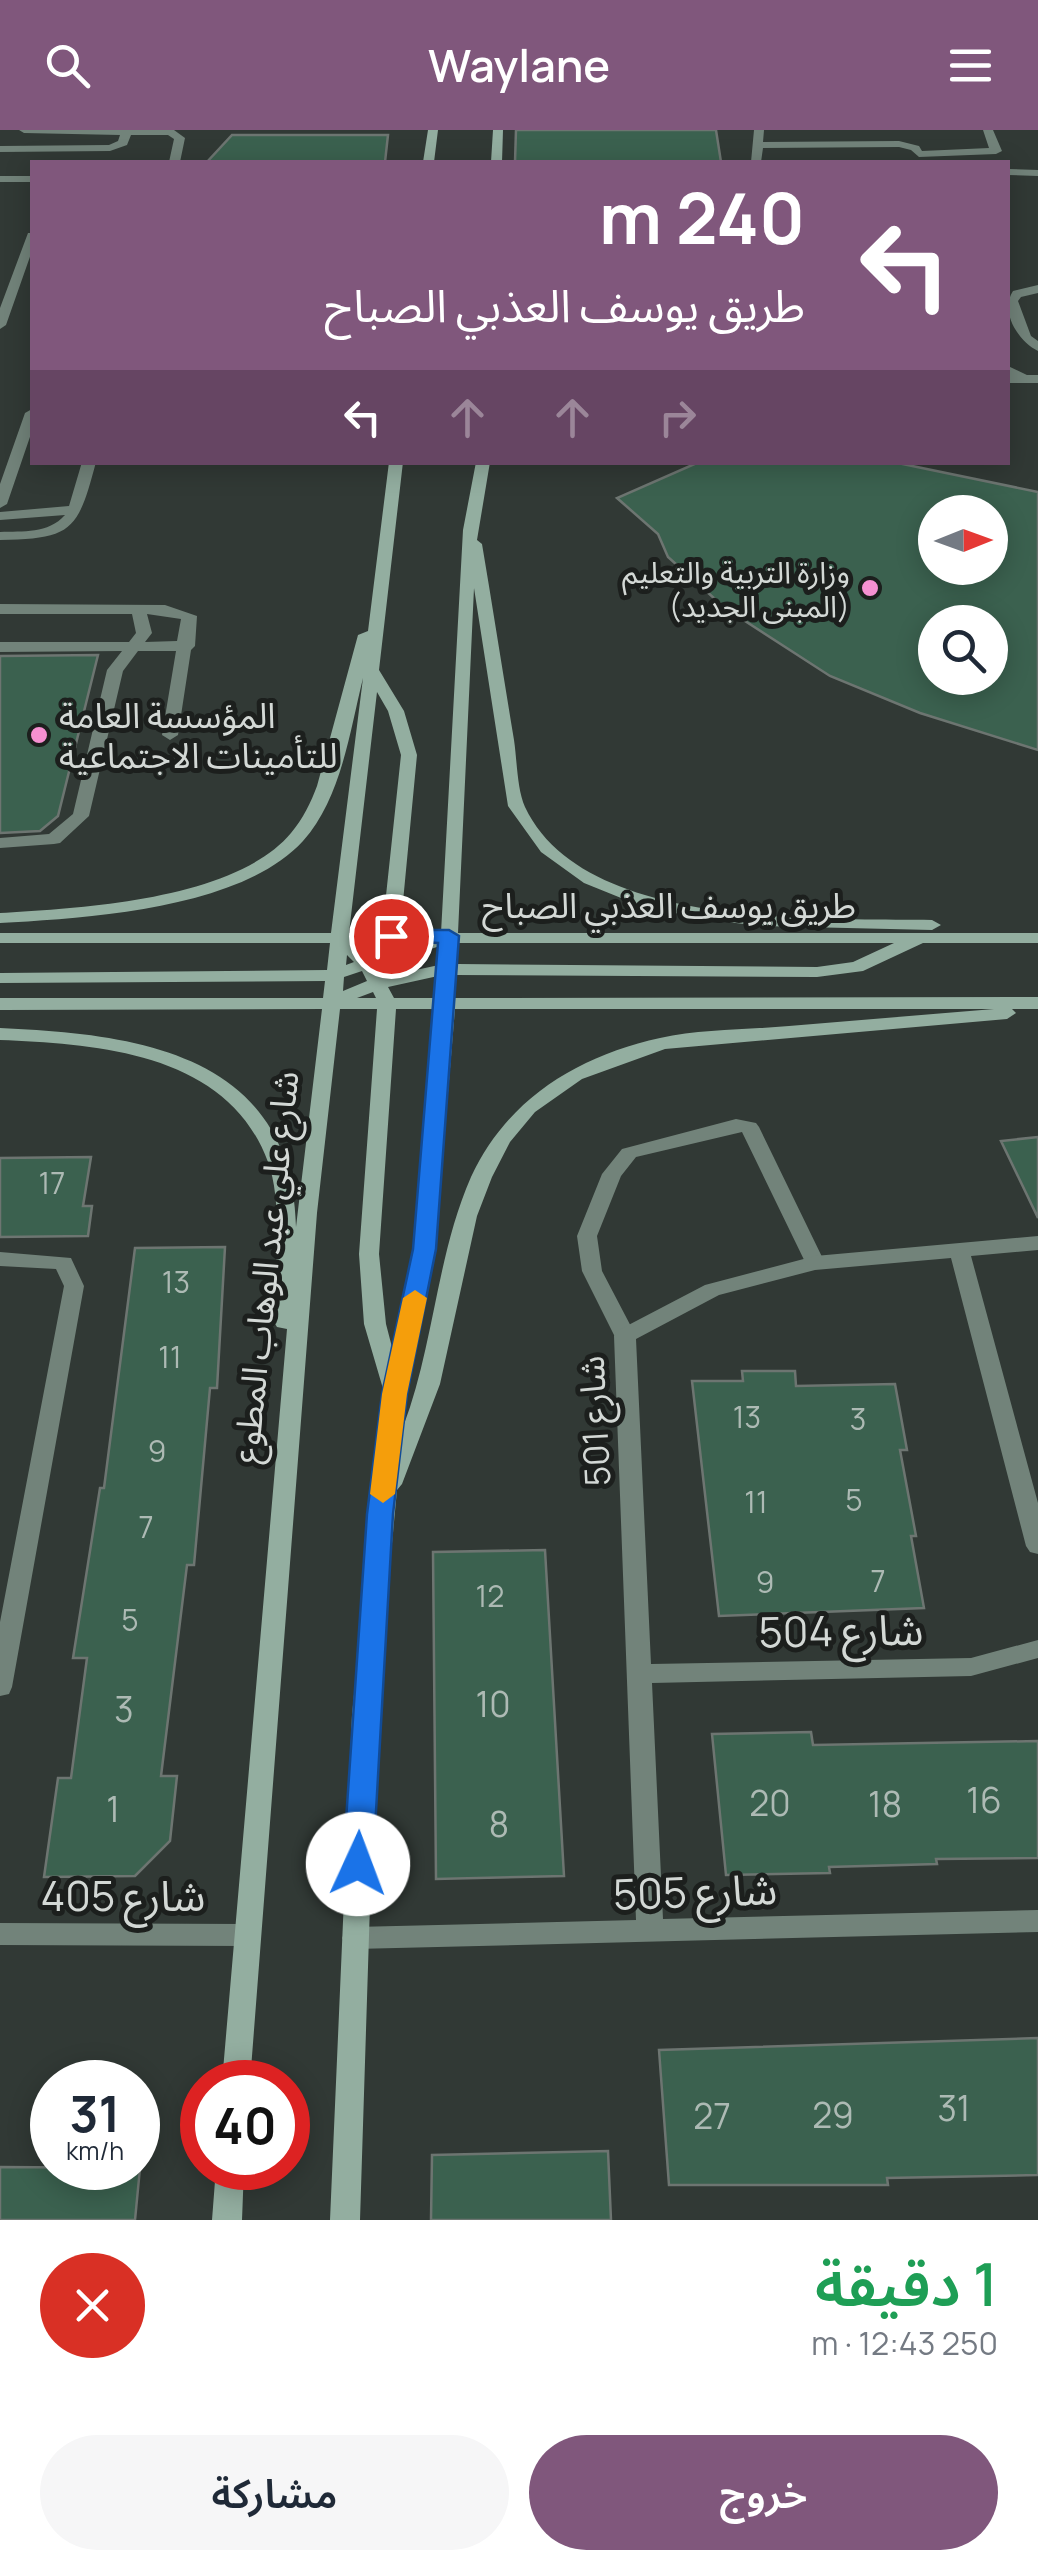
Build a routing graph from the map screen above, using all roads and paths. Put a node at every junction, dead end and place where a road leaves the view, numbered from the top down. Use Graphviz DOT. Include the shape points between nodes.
graph roads {
  1 [pos="24,130"];
  2 [pos="433,130"];
  3 [pos="498,130"];
  4 [pos="759,130"];
  5 [pos="988,130"];
  6 [pos="128,131"];
  7 [pos="177,132"];
  8 [pos="758,146"];
  9 [pos="0,149"];
  10 [pos="999,157"];
  11 [pos="921,158"];
  12 [pos="175,160"];
  13 [pos="429,160"];
  14 [pos="497,160"];
  15 [pos="756,160"];
  16 [pos="0,169"];
  17 [pos="30,169"];
  18 [pos="1010,172"];
  19 [pos="1038,173"];
  20 [pos="0,179"];
  21 [pos="30,179"];
  22 [pos="1010,185"];
  23 [pos="1038,185"];
  24 [pos="30,242"];
  25 [pos="1038,289"];
  26 [pos="0,325"];
  27 [pos="1038,347"];
  28 [pos="1010,390"];
  29 [pos="1038,390"];
  30 [pos="30,418"];
  31 [pos="88,465"];
  32 [pos="396,465"];
  33 [pos="481,465"];
  34 [pos="0,504"];
  35 [pos="76,510"];
  36 [pos="0,516"];
  37 [pos="470,530"];
  38 [pos="0,536"];
  39 [pos="383,540"];
  40 [pos="0,609"];
  41 [pos="138,610"];
  42 [pos="0,646"];
  43 [pos="187,646"];
  44 [pos="133,647"];
  45 [pos="372,671"];
  46 [pos="170,735"];
  47 [pos="0,844"];
  48 [pos="0,918"];
  49 [pos="391,936"];
  50 [pos="449,936"];
  51 [pos="338,937"];
  52 [pos="1038,937"];
  53 [pos="0,938"];
  54 [pos="920,938"];
  55 [pos="400,955"];
  56 [pos="446,969"];
  57 [pos="414,974"];
  58 [pos="332,975"];
  59 [pos="0,978"];
  60 [pos="378,984"];
  61 [pos="446,1001"];
  62 [pos="330,1002"];
  63 [pos="0,1004"];
  64 [pos="1038,1005"];
  65 [pos="0,1034"];
  66 [pos="1038,1243"];
  67 [pos="960,1252"];
  68 [pos="0,1259"];
  69 [pos="815,1263"];
  70 [pos="624,1336"];
  71 [pos="394,1394"];
  72 [pos="288,1402"];
  73 [pos="380,1514"];
  74 [pos="1038,1546"];
  75 [pos="1038,1649"];
  76 [pos="642,1674"];
  77 [pos="1,1677"];
  78 [pos="0,1686"];
  79 [pos="1038,1921"];
  80 [pos="650,1932"];
  81 [pos="0,1934"];
  82 [pos="246,1935"];
  83 [pos="354,1938"];
  84 [pos="237,2060"];
  85 [pos="229,2190"];
  86 [pos="227,2220"];
  87 [pos="344,2220"];
  1 -- 6 [label="street"];
  2 -- 13 [label="street"];
  3 -- 14 [label="street"];
  4 -- 8 [label="street"];
  5 -- 10 [label="street"];
  6 -- 7 [label="street"];
  6 -- 9 [label="street" via="123,143 110,148"];
  7 -- 12 [label="street"];
  8 -- 11 [label="street" via="900,144"];
  8 -- 15 [label="street"];
  10 -- 11 [label="street"];
  16 -- 17 [label="street"];
  18 -- 19 [label="street"];
  20 -- 21 [label="street"];
  22 -- 23 [label="street"];
  24 -- 26 [label="street"];
  25 -- 27 [label="street" via="1012,302 1024,338"];
  28 -- 29 [label="street"];
  30 -- 34 [label="street"];
  31 -- 35 [label="street"];
  32 -- 39 [label="street, شارع علي عبد الوهاب المطوع"];
  33 -- 37 [label="street"];
  35 -- 36 [label="street"];
  35 -- 38 [label="street" via="57,530"];
  37 -- 50 [label="street"];
  37 -- 52 [label="street" via="480,556 516,806 527,830 580,876 670,907 730,915"];
  39 -- 45 [label="street, شارع علي عبد الوهاب المطوع"];
  39 -- 48 [label="street" via="366,635 318,807 290,840 210,888 166,900"];
  40 -- 41 [label="street"];
  41 -- 43 [label="street" via="189,616"];
  41 -- 44 [label="street" via="145,626"];
  42 -- 44 [label="street"];
  43 -- 44 [label="street"];
  43 -- 46 [label="street"];
  44 -- 47 [label="street" via="115,670 81,816 54,839"];
  45 -- 49 [label="street" via="396,711 409,755"];
  45 -- 51 [label="street, شارع علي عبد الوهاب المطوع"];
  49 -- 50 [label="street, طريق يوسف العذبي الصباح"];
  49 -- 51 [label="street, طريق يوسف العذبي الصباح"];
  49 -- 55 [label="street"];
  50 -- 54 [label="street, طريق يوسف العذبي الصباح"];
  50 -- 55 [label="street"];
  50 -- 56 [label="street"];
  51 -- 53 [label="street, طريق يوسف العذبي الصباح"];
  51 -- 58 [label="street, شارع علي عبد الوهاب المطوع"];
  51 -- 60 [label="street"];
  52 -- 54 [label="street, طريق يوسف العذبي الصباح"];
  54 -- 56 [label="street" via="892,955 817,972"];
  55 -- 57 [label="street"];
  55 -- 60 [label="street"];
  56 -- 57 [label="street"];
  56 -- 61 [label="street"];
  57 -- 60 [label="street"];
  57 -- 61 [label="street"];
  58 -- 59 [label="street"];
  58 -- 60 [label="street"];
  58 -- 62 [label="street, شارع علي عبد الوهاب المطوع"];
  60 -- 61 [label="street"];
  60 -- 62 [label="street"];
  60 -- 71 [label="street" via="369,1254 375,1324"];
  61 -- 64 [label="street"];
  61 -- 71 [label="street" via="425,1249"];
  62 -- 63 [label="street"];
  62 -- 72 [label="street, شارع علي عبد الوهاب المطوع"];
  64 -- 73 [label="street" via="914,1024 663,1043 562,1082 518,1119 487,1163 459,1244 428,1386"];
  65 -- 72 [label="street" via="114,1042 163,1056 240,1101 265,1132 280,1166"];
  66 -- 67 [label="street, شارع 501"];
  67 -- 69 [label="street, شارع 501"];
  67 -- 74 [label="street"];
  68 -- 77 [label="street" via="64,1263 74,1286"];
  69 -- 70 [label="street, شارع 501" via="712,1290"];
  69 -- 70 [label="street" via="749,1126 630,1153 612,1174 587,1236 592,1271"];
  70 -- 76 [label="street, شارع 501"];
  71 -- 73 [label="street"];
  72 -- 82 [label="street, شارع علي عبد الوهاب المطوع"];
  73 -- 83 [label="street"];
  75 -- 76 [label="street, شارع 504" via="971,1668"];
  76 -- 80 [label="street, شارع 501"];
  77 -- 78 [label="street"];
  79 -- 80 [label="street, شارع 505"];
  80 -- 83 [label="street, شارع 505"];
  81 -- 82 [label="street, شارع 405"];
  82 -- 84 [label="street, شارع علي عبد الوهاب المطوع"];
  83 -- 87 [label="street"];
  85 -- 86 [label="street"];
}
